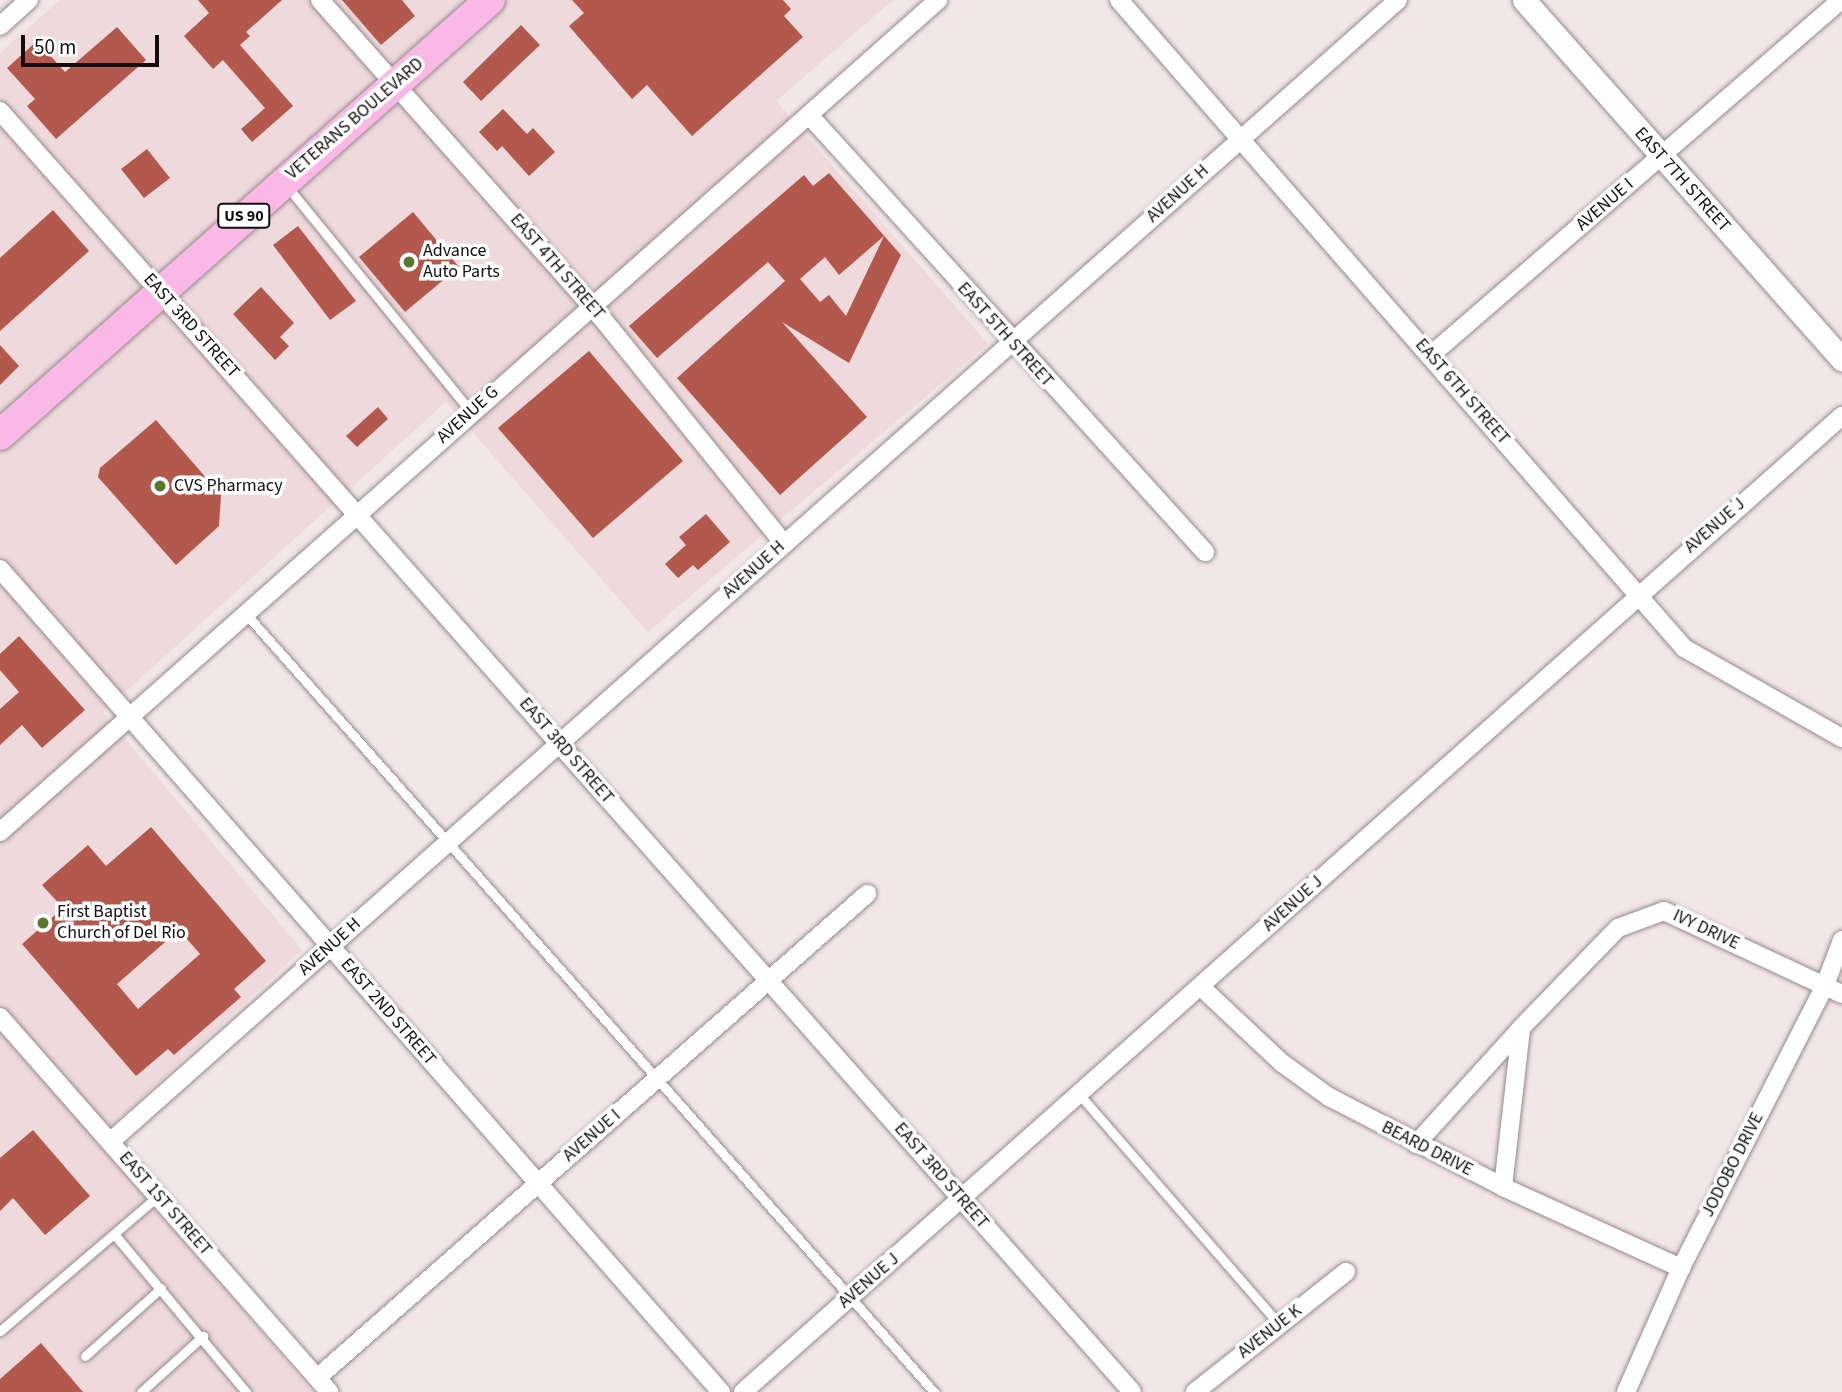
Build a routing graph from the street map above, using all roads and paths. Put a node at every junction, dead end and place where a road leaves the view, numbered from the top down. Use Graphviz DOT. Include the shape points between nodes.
graph roads {
  1 [pos="29,0"];
  2 [pos="320,0"];
  3 [pos="490,0"];
  4 [pos="939,0"];
  5 [pos="1119,0"];
  6 [pos="1398,0"];
  7 [pos="1524,0"];
  8 [pos="1841,0"];
  9 [pos="0,26"];
  10 [pos="395,85"];
  11 [pos="0,111"];
  12 [pos="809,115"];
  13 [pos="1241,138"];
  14 [pos="1661,156"];
  15 [pos="283,181"];
  16 [pos="161,292"];
  17 [pos="593,307"];
  18 [pos="1011,342"];
  19 [pos="1431,355"];
  20 [pos="1842,360"];
  21 [pos="471,412"];
  22 [pos="1842,416"];
  23 [pos="0,435"];
  24 [pos="357,515"];
  25 [pos="784,544"];
  26 [pos="1205,552"];
  27 [pos="0,569"];
  28 [pos="1637,594"];
  29 [pos="246,614"];
  30 [pos="129,717"];
  31 [pos="1842,738"];
  32 [pos="559,743"];
  33 [pos="0,832"];
  34 [pos="448,842"];
  35 [pos="867,894"];
  36 [pos="1842,940"];
  37 [pos="330,946"];
  38 [pos="769,980"];
  39 [pos="1825,985"];
  40 [pos="1201,986"];
  41 [pos="1842,994"];
  42 [pos="0,1017"];
  43 [pos="1521,1028"];
  44 [pos="658,1078"];
  45 [pos="1079,1094"];
  46 [pos="110,1142"];
  47 [pos="1416,1143"];
  48 [pos="538,1183"];
  49 [pos="1503,1187"];
  50 [pos="158,1196"];
  51 [pos="961,1199"];
  52 [pos="114,1234"];
  53 [pos="1681,1268"];
  54 [pos="1346,1272"];
  55 [pos="161,1288"];
  56 [pos="850,1297"];
  57 [pos="1280,1325"];
  58 [pos="0,1331"];
  59 [pos="203,1336"];
  60 [pos="85,1356"];
  61 [pos="317,1378"];
  62 [pos="141,1392"];
  63 [pos="246,1392"];
  64 [pos="329,1392"];
  65 [pos="721,1392"];
  66 [pos="743,1392"];
  67 [pos="934,1392"];
  68 [pos="1132,1392"];
  69 [pos="1195,1392"];
  70 [pos="1626,1392"];
  1 -- 9 [label="street"];
  2 -- 10 [label="street, EAST 4TH STREET"];
  3 -- 10 [label="main road, VETERANS BOULEVARD / US 90"];
  4 -- 12 [label="street, AVENUE G"];
  5 -- 13 [label="street, EAST 6TH STREET"];
  6 -- 13 [label="street, AVENUE H"];
  7 -- 14 [label="street, EAST 7TH STREET"];
  8 -- 14 [label="street, AVENUE I"];
  10 -- 15 [label="main road, VETERANS BOULEVARD / US 90"];
  10 -- 17 [label="street, EAST 4TH STREET"];
  11 -- 16 [label="street, EAST 3RD STREET"];
  12 -- 17 [label="street, AVENUE G"];
  12 -- 18 [label="street, EAST 5TH STREET"];
  13 -- 18 [label="street, AVENUE H"];
  13 -- 19 [label="street, EAST 6TH STREET"];
  14 -- 19 [label="street, AVENUE I"];
  14 -- 20 [label="street, EAST 7TH STREET"];
  15 -- 16 [label="main road, VETERANS BOULEVARD / US 90"];
  15 -- 21 [label="lane"];
  16 -- 23 [label="main road, VETERANS BOULEVARD / US 90"];
  16 -- 24 [label="street, EAST 3RD STREET"];
  17 -- 21 [label="street, AVENUE G"];
  17 -- 25 [label="street, EAST 4TH STREET"];
  18 -- 25 [label="street, AVENUE H"];
  18 -- 26 [label="street, EAST 5TH STREET"];
  19 -- 28 [label="street, EAST 6TH STREET"];
  21 -- 24 [label="street, AVENUE G"];
  22 -- 28 [label="street, AVENUE J"];
  24 -- 29 [label="street, AVENUE G"];
  24 -- 32 [label="street, EAST 3RD STREET"];
  25 -- 32 [label="street, AVENUE H"];
  27 -- 30 [label="street, EAST 2ND STREET"];
  28 -- 31 [label="street, EAST 6TH STREET" via="1684,648"];
  28 -- 40 [label="street, AVENUE J"];
  29 -- 30 [label="street, AVENUE G"];
  29 -- 34 [label="lane"];
  30 -- 33 [label="street, AVENUE G"];
  30 -- 37 [label="street, EAST 2ND STREET"];
  32 -- 34 [label="street, AVENUE H"];
  32 -- 38 [label="street, EAST 3RD STREET"];
  34 -- 37 [label="street, AVENUE H"];
  34 -- 44 [label="lane"];
  35 -- 38 [label="street, AVENUE I"];
  36 -- 39 [label="street, JODOBO DRIVE"];
  37 -- 46 [label="street, AVENUE H"];
  37 -- 48 [label="street, EAST 2ND STREET"];
  38 -- 44 [label="street, AVENUE I"];
  38 -- 51 [label="street, EAST 3RD STREET"];
  39 -- 41 [label="street, IVY DRIVE"];
  39 -- 43 [label="street, IVY DRIVE" via="1664,911 1618,928"];
  39 -- 53 [label="street, JODOBO DRIVE"];
  40 -- 45 [label="street, AVENUE J"];
  40 -- 47 [label="street, BEARD DRIVE" via="1282,1063 1329,1097"];
  42 -- 46 [label="street, EAST 1ST STREET"];
  43 -- 47 [label="street, IVY DRIVE"];
  43 -- 49 [label="street"];
  44 -- 48 [label="street, AVENUE I"];
  44 -- 56 [label="lane"];
  45 -- 51 [label="street, AVENUE J"];
  45 -- 57 [label="lane"];
  46 -- 50 [label="street, EAST 1ST STREET"];
  47 -- 49 [label="street, BEARD DRIVE"];
  48 -- 61 [label="street, AVENUE I"];
  48 -- 65 [label="street, EAST 2ND STREET"];
  49 -- 53 [label="street, BEARD DRIVE"];
  50 -- 52 [label="lane"];
  50 -- 61 [label="street, EAST 1ST STREET"];
  51 -- 56 [label="street, AVENUE J"];
  51 -- 68 [label="street, EAST 3RD STREET"];
  52 -- 55 [label="lane"];
  52 -- 58 [label="lane"];
  53 -- 70 [label="street, JODOBO DRIVE"];
  54 -- 57 [label="street, AVENUE K"];
  55 -- 59 [label="lane"];
  55 -- 60 [label="lane"];
  56 -- 66 [label="street, AVENUE J"];
  56 -- 67 [label="lane"];
  57 -- 69 [label="street, AVENUE K"];
  59 -- 62 [label="lane"];
  59 -- 63 [label="lane"];
  61 -- 64 [label="street, EAST 1ST STREET"];
}
